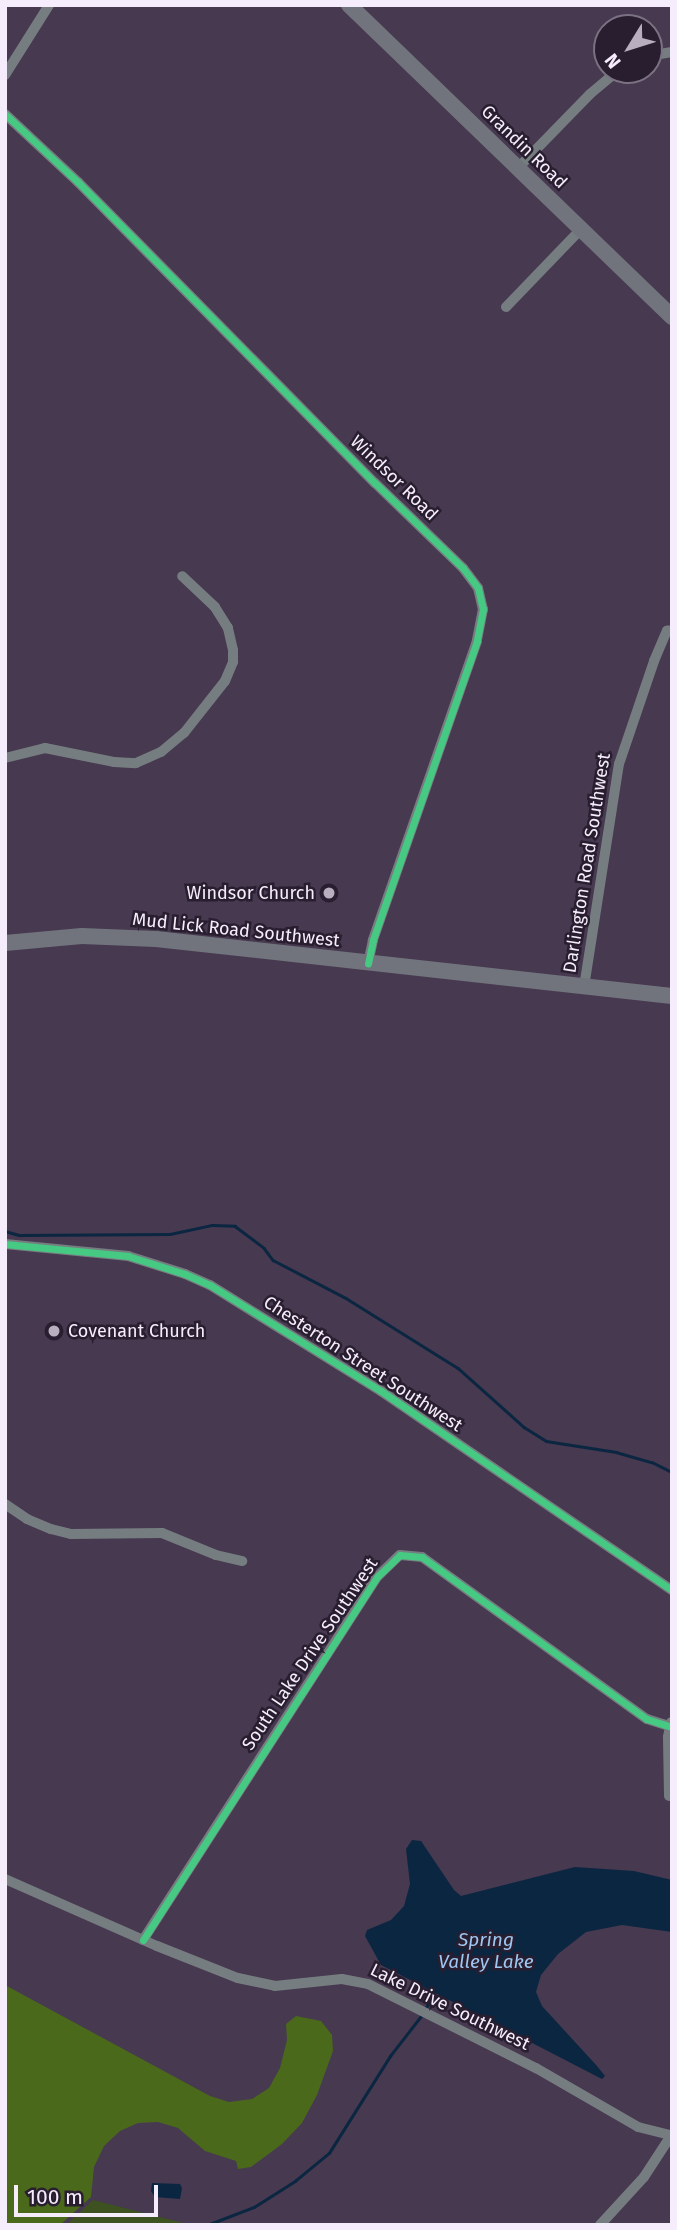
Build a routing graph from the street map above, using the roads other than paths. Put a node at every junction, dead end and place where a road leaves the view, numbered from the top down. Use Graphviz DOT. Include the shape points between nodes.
graph roads {
  1 [pos="49,5"];
  2 [pos="349,5"];
  3 [pos="5,75"];
  4 [pos="602,84"];
  5 [pos="5,114"];
  6 [pos="518,168"];
  7 [pos="581,229"];
  8 [pos="506,307"];
  9 [pos="672,317"];
  10 [pos="182,576"];
  11 [pos="672,630"];
  12 [pos="5,758"];
  13 [pos="5,943"];
  14 [pos="368,963"];
  15 [pos="584,986"];
  16 [pos="672,996"];
  17 [pos="5,1244"];
  18 [pos="5,1504"];
  19 [pos="242,1561"];
  20 [pos="672,1590"];
  21 [pos="671,1723"];
  22 [pos="670,1751"];
  23 [pos="669,1796"];
  24 [pos="5,1879"];
  25 [pos="143,1940"];
  26 [pos="671,2135"];
  27 [pos="600,2225"];
  1 -- 3 [label="street"];
  2 -- 6 [label="street, Grandin Road"];
  4 -- 6 [label="street"];
  5 -- 14 [label="street, Windsor Road" via="78,182 478,588 483,609 477,641"];
  6 -- 7 [label="street, Grandin Road"];
  7 -- 8 [label="street"];
  7 -- 9 [label="street, Grandin Road"];
  10 -- 12 [label="street" via="215,607 228,628 233,650 225,681 184,733 161,752 136,763 45,748"];
  11 -- 15 [label="street, Darlington Road Southwest" via="667,631 654,660 619,764"];
  13 -- 14 [label="street, Mud Lick Road Southwest" via="108,936"];
  14 -- 15 [label="street, Mud Lick Road Southwest"];
  15 -- 16 [label="street, Mud Lick Road Southwest"];
  17 -- 20 [label="street, Chesterton Street Southwest" via="128,1256 174,1269 210,1286 382,1391"];
  18 -- 19 [label="street" via="27,1519 71,1534 162,1532"];
  21 -- 22 [label="street"];
  21 -- 25 [label="street, South Lake Drive Southwest" via="647,1719 422,1556 400,1555 378,1576"];
  22 -- 23 [label="street"];
  24 -- 25 [label="street, Lake Drive Southwest"];
  25 -- 26 [label="street, Lake Drive Southwest" via="266,1985 342,1979 368,1984 536,2068 638,2127"];
  26 -- 27 [label="street" via="644,2177"];
}
